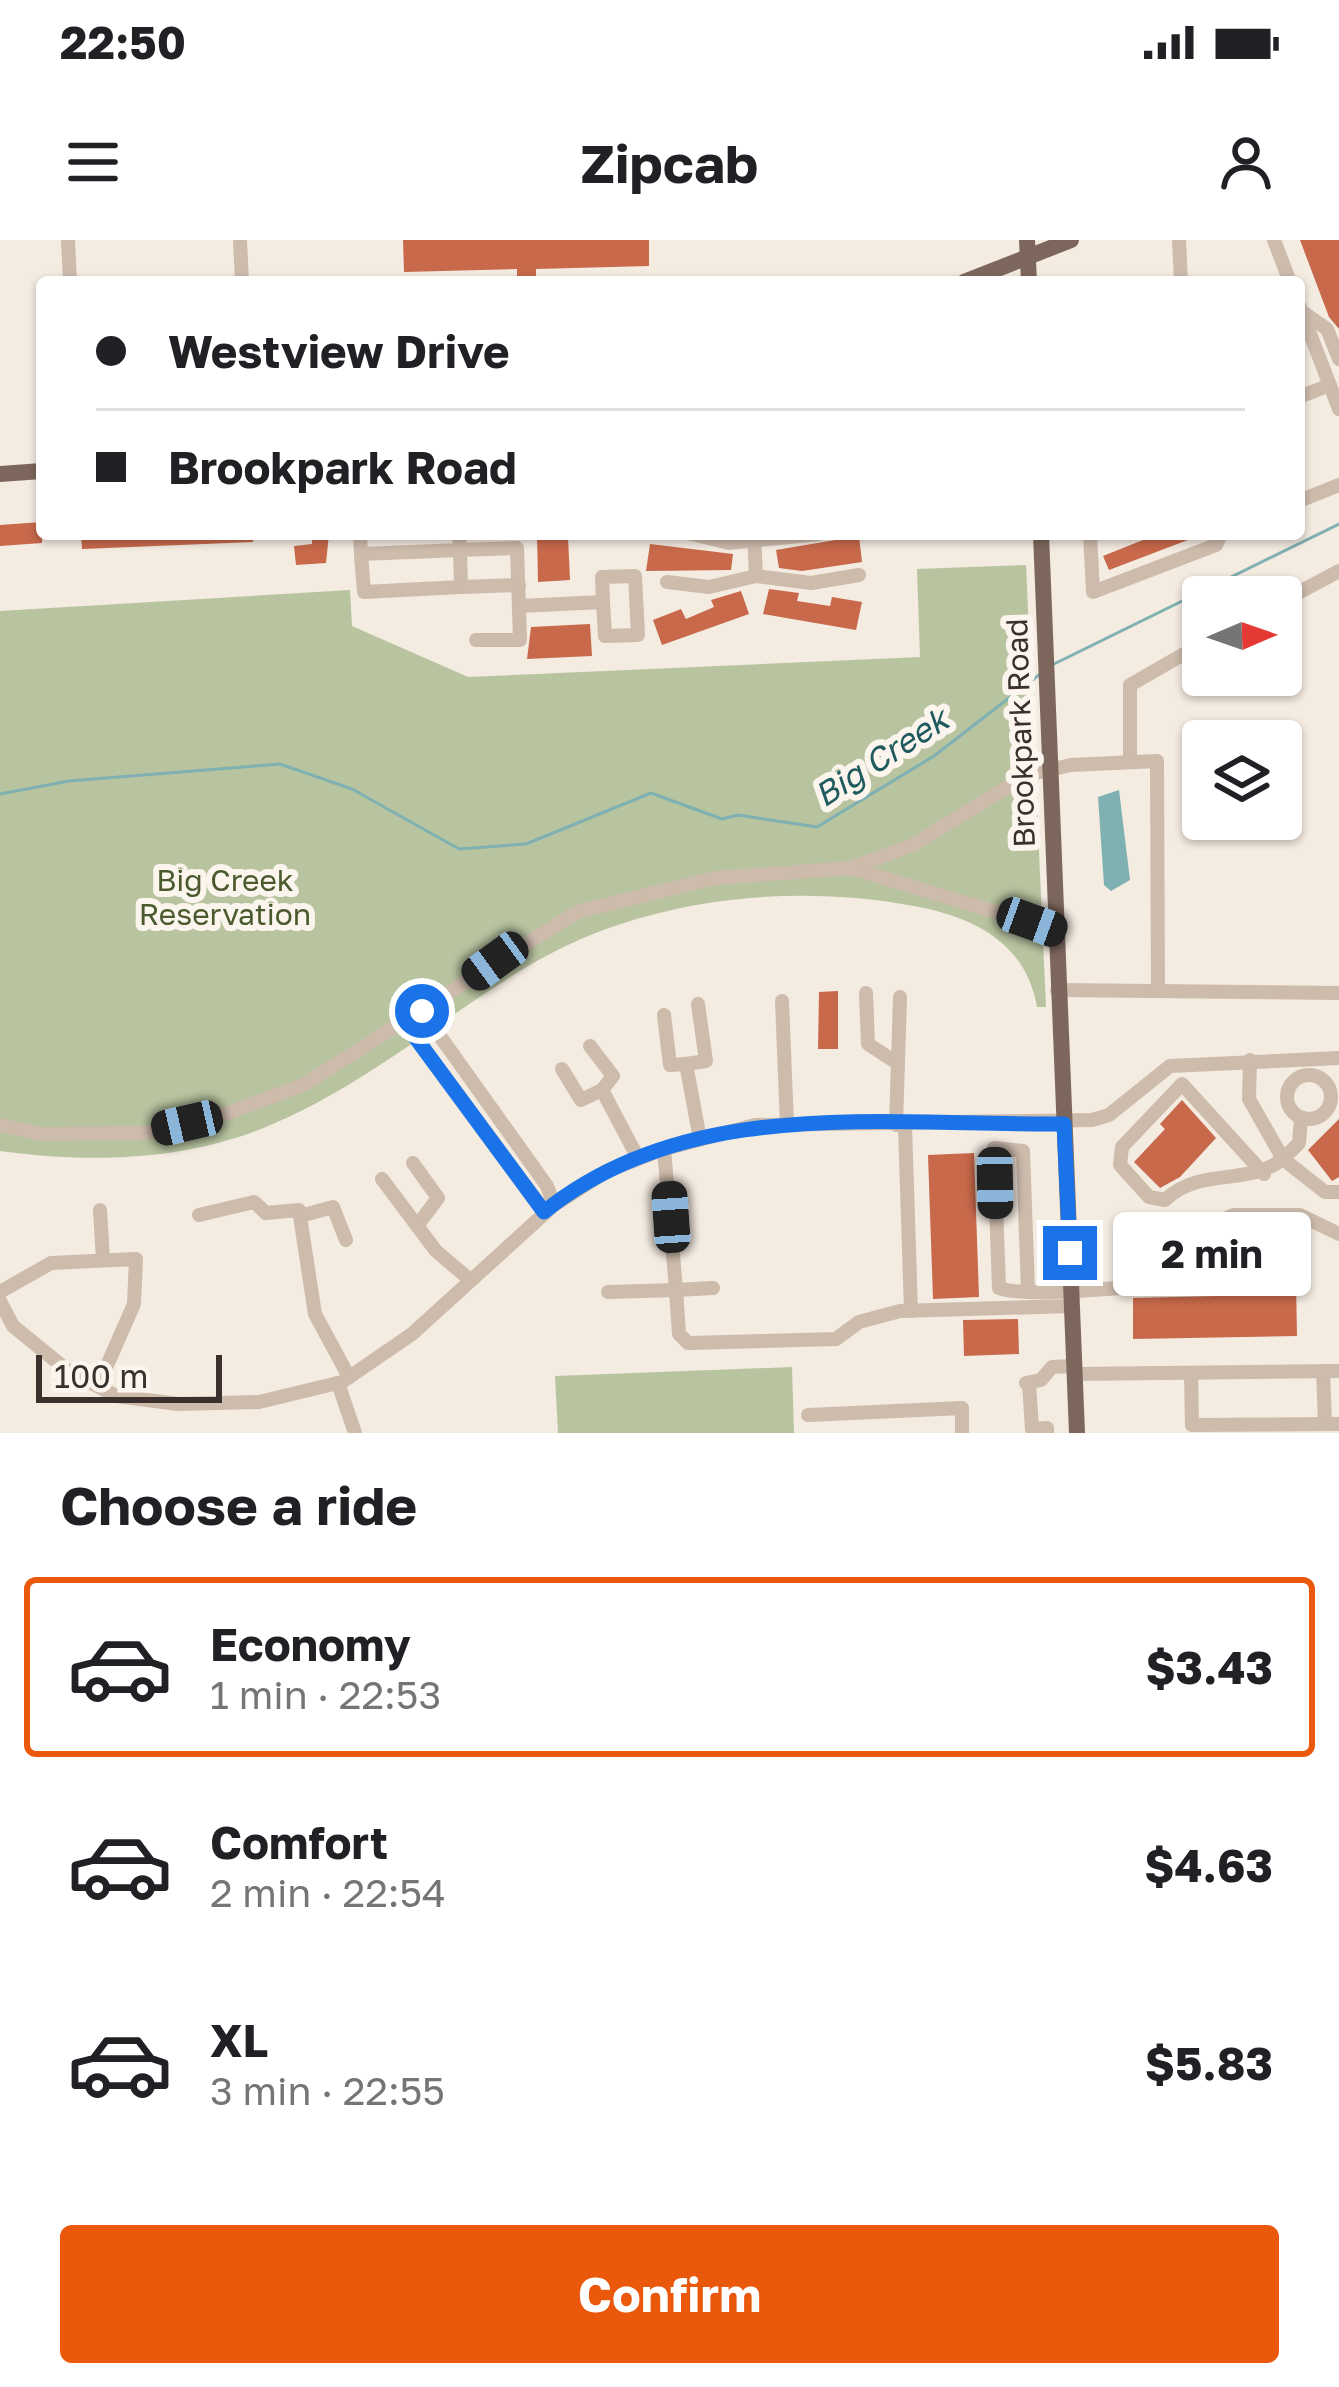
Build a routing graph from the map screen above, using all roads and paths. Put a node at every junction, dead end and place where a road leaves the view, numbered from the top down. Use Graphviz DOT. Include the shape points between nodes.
graph roads {
  1 [pos="68,240"];
  2 [pos="240,240"];
  3 [pos="1071,240"];
  4 [pos="1179,240"];
  5 [pos="1274,240"];
  6 [pos="1027,248"];
  7 [pos="70,276"];
  8 [pos="242,276"];
  9 [pos="975,276"];
  10 [pos="1181,276"];
  11 [pos="1288,276"];
  12 [pos="1305,312"];
  13 [pos="1305,320"];
  14 [pos="1339,359"];
  15 [pos="1335,393"];
  16 [pos="1305,397"];
  17 [pos="36,471"];
  18 [pos="0,474"];
  19 [pos="1339,485"];
  20 [pos="1305,499"];
  21 [pos="360,540"];
  22 [pos="755,540"];
  23 [pos="1041,540"];
  24 [pos="1090,540"];
  25 [pos="1218,540"];
  26 [pos="460,542"];
  27 [pos="361,554"];
  28 [pos="1339,571"];
  29 [pos="859,575"];
  30 [pos="756,576"];
  31 [pos="667,582"];
  32 [pos="518,585"];
  33 [pos="461,587"];
  34 [pos="1302,591"];
  35 [pos="603,602"];
  36 [pos="520,606"];
  37 [pos="476,640"];
  38 [pos="1182,655"];
  39 [pos="1130,762"];
  40 [pos="1050,770"];
  41 [pos="850,868"];
  42 [pos="1055,930"];
  43 [pos="1057,990"];
  44 [pos="1158,990"];
  45 [pos="866,993"];
  46 [pos="1339,993"];
  47 [pos="900,997"];
  48 [pos="782,1000"];
  49 [pos="698,1004"];
  50 [pos="422,1011"];
  51 [pos="664,1016"];
  52 [pos="404,1022"];
  53 [pos="590,1046"];
  54 [pos="1339,1058"];
  55 [pos="1274,1059"];
  56 [pos="1250,1060"];
  57 [pos="894,1061"];
  58 [pos="686,1064"];
  59 [pos="1170,1066"];
  60 [pos="562,1069"];
  61 [pos="471,1079"];
  62 [pos="1292,1083"];
  63 [pos="1182,1084"];
  64 [pos="602,1090"];
  65 [pos="454,1092"];
  66 [pos="1301,1118"];
  67 [pos="787,1124"];
  68 [pos="1064,1124"];
  69 [pos="0,1125"];
  70 [pos="901,1125"];
  71 [pos="994,1125"];
  72 [pos="513,1138"];
  73 [pos="700,1139"];
  74 [pos="994,1148"];
  75 [pos="664,1149"];
  76 [pos="496,1151"];
  77 [pos="638,1158"];
  78 [pos="1283,1160"];
  79 [pos="413,1162"];
  80 [pos="1264,1174"];
  81 [pos="382,1179"];
  82 [pos="1339,1192"];
  83 [pos="549,1208"];
  84 [pos="100,1210"];
  85 [pos="199,1215"];
  86 [pos="300,1216"];
  87 [pos="417,1226"];
  88 [pos="1339,1234"];
  89 [pos="346,1240"];
  90 [pos="103,1260"];
  91 [pos="469,1279"];
  92 [pos="713,1288"];
  93 [pos="676,1290"];
  94 [pos="1028,1290"];
  95 [pos="0,1292"];
  96 [pos="608,1292"];
  97 [pos="1071,1297"];
  98 [pos="0,1301"];
  99 [pos="911,1311"];
  100 [pos="1074,1370"];
  101 [pos="1331,1371"];
  102 [pos="1191,1372"];
  103 [pos="344,1380"];
  104 [pos="98,1386"];
  105 [pos="808,1415"];
  106 [pos="1332,1424"];
  107 [pos="355,1433"];
  108 [pos="962,1433"];
  109 [pos="1048,1433"];
  110 [pos="1077,1433"];
  1 -- 7 [label="street"];
  2 -- 8 [label="street"];
  3 -- 6 [label="main road"];
  4 -- 10 [label="street"];
  5 -- 11 [label="street"];
  6 -- 9 [label="main road"];
  12 -- 14 [label="street" via="1327,329"];
  13 -- 15 [label="street"];
  15 -- 16 [label="street"];
  17 -- 18 [label="main road"];
  19 -- 20 [label="street"];
  21 -- 27 [label="street"];
  22 -- 30 [label="street"];
  23 -- 40 [label="main road, Brookpark Road"];
  24 -- 25 [label="street" via="1094,592"];
  26 -- 27 [label="street"];
  26 -- 32 [label="street" via="517,548"];
  26 -- 33 [label="street"];
  27 -- 33 [label="street" via="364,592"];
  28 -- 34 [label="street"];
  29 -- 30 [label="street" via="811,583"];
  30 -- 31 [label="street" via="709,587"];
  32 -- 33 [label="street"];
  32 -- 36 [label="street"];
  35 -- 35 [label="street" via="602,577 635,577 638,635 605,636"];
  35 -- 36 [label="street"];
  36 -- 37 [label="street" via="520,640"];
  38 -- 39 [label="street" via="1130,685"];
  39 -- 40 [label="street"];
  39 -- 44 [label="street" via="1157,761"];
  40 -- 41 [label="street" via="1028,775 913,845"];
  40 -- 42 [label="main road, Brookpark Road"];
  41 -- 42 [label="street"];
  41 -- 50 [label="street" via="715,878 577,912"];
  42 -- 43 [label="main road, Brookpark Road"];
  43 -- 44 [label="street"];
  43 -- 68 [label="main road, Brookpark Road"];
  44 -- 46 [label="street"];
  45 -- 57 [label="street" via="868,1044"];
  47 -- 57 [label="street"];
  48 -- 67 [label="street"];
  49 -- 58 [label="street" via="706,1061"];
  50 -- 52 [label="street"];
  50 -- 61 [label="street"];
  51 -- 58 [label="street" via="670,1065"];
  52 -- 65 [label="street"];
  52 -- 69 [label="street" via="303,1085 228,1113 145,1133 42,1134"];
  53 -- 64 [label="street" via="613,1076"];
  54 -- 55 [label="street"];
  55 -- 56 [label="street"];
  55 -- 62 [label="street"];
  56 -- 59 [label="street"];
  56 -- 78 [label="street" via="1250,1099"];
  57 -- 70 [label="street"];
  58 -- 73 [label="street"];
  59 -- 63 [label="street"];
  59 -- 68 [label="street" via="1108,1115"];
  60 -- 64 [label="street" via="581,1100"];
  61 -- 65 [label="street"];
  61 -- 72 [label="street"];
  62 -- 66 [label="street" via="1287,1103"];
  62 -- 66 [label="street" via="1312,1075 1330,1089 1327,1111"];
  63 -- 80 [label="street"];
  63 -- 80 [label="street" via="1122,1147 1120,1165 1149,1197 1165,1200 1207,1177"];
  64 -- 77 [label="street"];
  65 -- 76 [label="street"];
  66 -- 78 [label="street" via="1300,1143"];
  67 -- 70 [label="street"];
  67 -- 73 [label="street"];
  68 -- 71 [label="street"];
  68 -- 97 [label="main road, Brookpark Road"];
  70 -- 71 [label="street"];
  70 -- 99 [label="street"];
  71 -- 74 [label="street"];
  72 -- 76 [label="street"];
  72 -- 83 [label="street"];
  73 -- 75 [label="street"];
  74 -- 94 [label="street" via="1023,1151"];
  74 -- 94 [label="street" via="999,1288"];
  75 -- 77 [label="street"];
  75 -- 93 [label="street"];
  76 -- 83 [label="street"];
  77 -- 83 [label="street"];
  78 -- 80 [label="street"];
  78 -- 82 [label="street" via="1325,1192"];
  79 -- 87 [label="street" via="438,1198"];
  81 -- 87 [label="street"];
  83 -- 91 [label="street"];
  84 -- 90 [label="street"];
  85 -- 86 [label="street" via="254,1202 266,1213"];
  86 -- 89 [label="street" via="333,1207"];
  86 -- 103 [label="street" via="315,1314"];
  87 -- 91 [label="street"];
  88 -- 97 [label="street" via="1300,1215 1234,1215 1204,1228 1177,1284"];
  90 -- 95 [label="street" via="51,1263"];
  90 -- 104 [label="street" via="136,1258 134,1304"];
  91 -- 103 [label="street" via="412,1334"];
  92 -- 93 [label="street"];
  93 -- 96 [label="street"];
  93 -- 99 [label="street" via="679,1334 688,1343 836,1339 859,1322"];
  94 -- 97 [label="street"];
  97 -- 99 [label="street"];
  97 -- 100 [label="main road, Brookpark Road"];
  98 -- 104 [label="street" via="13,1326"];
  100 -- 102 [label="street"];
  100 -- 109 [label="street" via="1052,1367 1026,1383 1032,1429"];
  100 -- 110 [label="main road, Brookpark Road"];
  101 -- 102 [label="street"];
  101 -- 106 [label="street"];
  102 -- 106 [label="street" via="1192,1426"];
  103 -- 104 [label="street" via="259,1402 178,1404"];
  103 -- 107 [label="street"];
  105 -- 108 [label="street" via="962,1408"];
}
